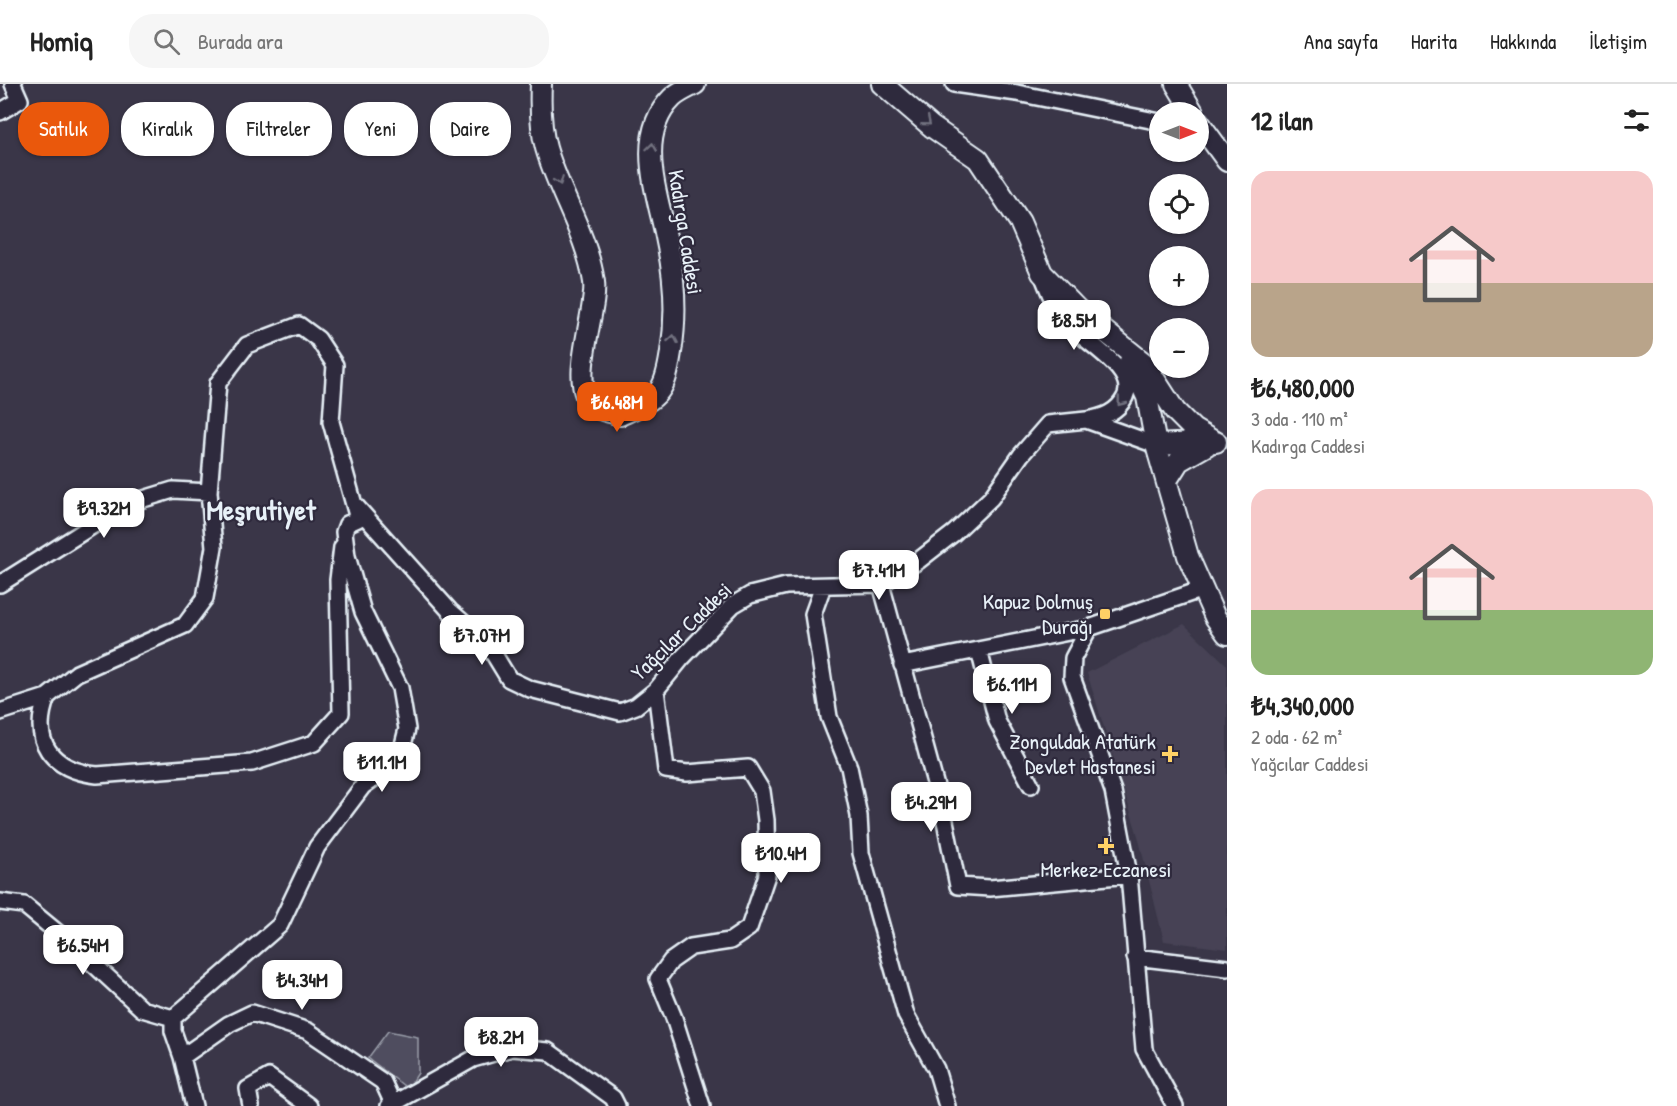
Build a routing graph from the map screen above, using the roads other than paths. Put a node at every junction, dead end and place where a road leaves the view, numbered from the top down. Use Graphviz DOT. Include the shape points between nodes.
graph roads {
  1 [pos="13,84"];
  2 [pos="541,84"];
  3 [pos="696,84"];
  4 [pos="882,84"];
  5 [pos="954,84"];
  6 [pos="1176,84"];
  7 [pos="1187,102"];
  8 [pos="0,112"];
  9 [pos="1149,120"];
  10 [pos="1209,138"];
  11 [pos="1227,161"];
  12 [pos="1042,273"];
  13 [pos="1117,340"];
  14 [pos="1086,420"];
  15 [pos="1221,442"];
  16 [pos="1156,445"];
  17 [pos="1167,480"];
  18 [pos="209,492"];
  19 [pos="351,500"];
  20 [pos="344,532"];
  21 [pos="0,584"];
  22 [pos="881,584"];
  23 [pos="823,586"];
  24 [pos="1203,589"];
  25 [pos="1089,627"];
  26 [pos="1227,634"];
  27 [pos="980,650"];
  28 [pos="902,666"];
  29 [pos="656,690"];
  30 [pos="47,697"];
  31 [pos="0,712"];
  32 [pos="1031,785"];
  33 [pos="1129,875"];
  34 [pos="0,902"];
  35 [pos="1135,957"];
  36 [pos="1227,968"];
  37 [pos="173,1018"];
  38 [pos="182,1057"];
  39 [pos="392,1105"];
  40 [pos="194,1106"];
  41 [pos="251,1106"];
  42 [pos="309,1106"];
  43 [pos="617,1106"];
  44 [pos="702,1106"];
  45 [pos="947,1106"];
  46 [pos="1175,1106"];
  1 -- 8 [label="street" via="20,100"];
  2 -- 3 [label="main road, Kadırga Caddesi, one-way" via="540,115 546,147 591,263 594,286 582,380 594,407 620,415 659,392 669,361 675,328 674,285 650,162 658,118 672,97"];
  4 -- 12 [label="main road, one-way" via="932,127 978,159 1020,222"];
  5 -- 9 [label="street"];
  6 -- 7 [label="main road"];
  10 -- 11 [label="main road"];
  12 -- 13 [label="main road" via="1077,309"];
  12 -- 14 [label="street, one-way" via="1055,305 1072,328 1114,363 1126,380 1127,394 1120,406 1106,416"];
  13 -- 15 [label="main road" via="1144,363 1175,411 1193,429"];
  13 -- 16 [label="main road" via="1138,373 1147,397"];
  14 -- 16 [label="street"];
  14 -- 22 [label="street" via="1048,424 991,498 954,534"];
  15 -- 16 [label="main road"];
  15 -- 17 [label="main road" via="1196,449 1179,461"];
  16 -- 17 [label="main road"];
  17 -- 24 [label="main road" via="1188,556"];
  18 -- 19 [label="street" via="218,383 247,345 298,325 318,339 335,365 331,422"];
  18 -- 21 [label="street" via="173,490 127,504"];
  18 -- 30 [label="street" via="214,547 205,598 185,625 77,673"];
  19 -- 20 [label="street" via="358,519 347,524"];
  19 -- 29 [label="street, Yağcılar Caddesi" via="450,611 487,643 509,679 530,689 620,711 636,706"];
  20 -- 30 [label="street" via="338,580 341,713 314,743 252,763 97,775 76,772 56,762 43,737 39,717"];
  20 -- 37 [label="street" via="363,612 400,688 407,729 399,762 363,786 317,847 280,925"];
  22 -- 23 [label="street, Yağcılar Caddesi"];
  22 -- 28 [label="street"];
  23 -- 29 [label="street, Yağcılar Caddesi" via="786,586 750,595 733,606"];
  23 -- 45 [label="street" via="813,614 829,717 849,767 859,816 861,853 906,1016 936,1069"];
  24 -- 25 [label="street"];
  24 -- 26 [label="main road" via="1215,618"];
  25 -- 27 [label="street"];
  25 -- 33 [label="street" via="1073,658 1072,676 1113,791"];
  27 -- 28 [label="street"];
  27 -- 32 [label="street" via="997,721"];
  28 -- 33 [label="street" via="944,816 958,886 990,888"];
  29 -- 44 [label="street" via="666,770 748,768 762,791 766,820 767,875 749,928 730,941 691,947 671,961 658,979"];
  30 -- 31 [label="street"];
  33 -- 35 [label="street"];
  34 -- 37 [label="street" via="24,906 142,1009"];
  35 -- 36 [label="street"];
  35 -- 46 [label="street" via="1144,1049"];
  37 -- 38 [label="street"];
  38 -- 39 [label="street" via="229,1024 252,1014 308,1031 383,1082"];
  38 -- 40 [label="street"];
  39 -- 43 [label="street" via="473,1059 512,1048 548,1051 613,1098"];
  41 -- 42 [label="street" via="248,1089 269,1077"];
}
